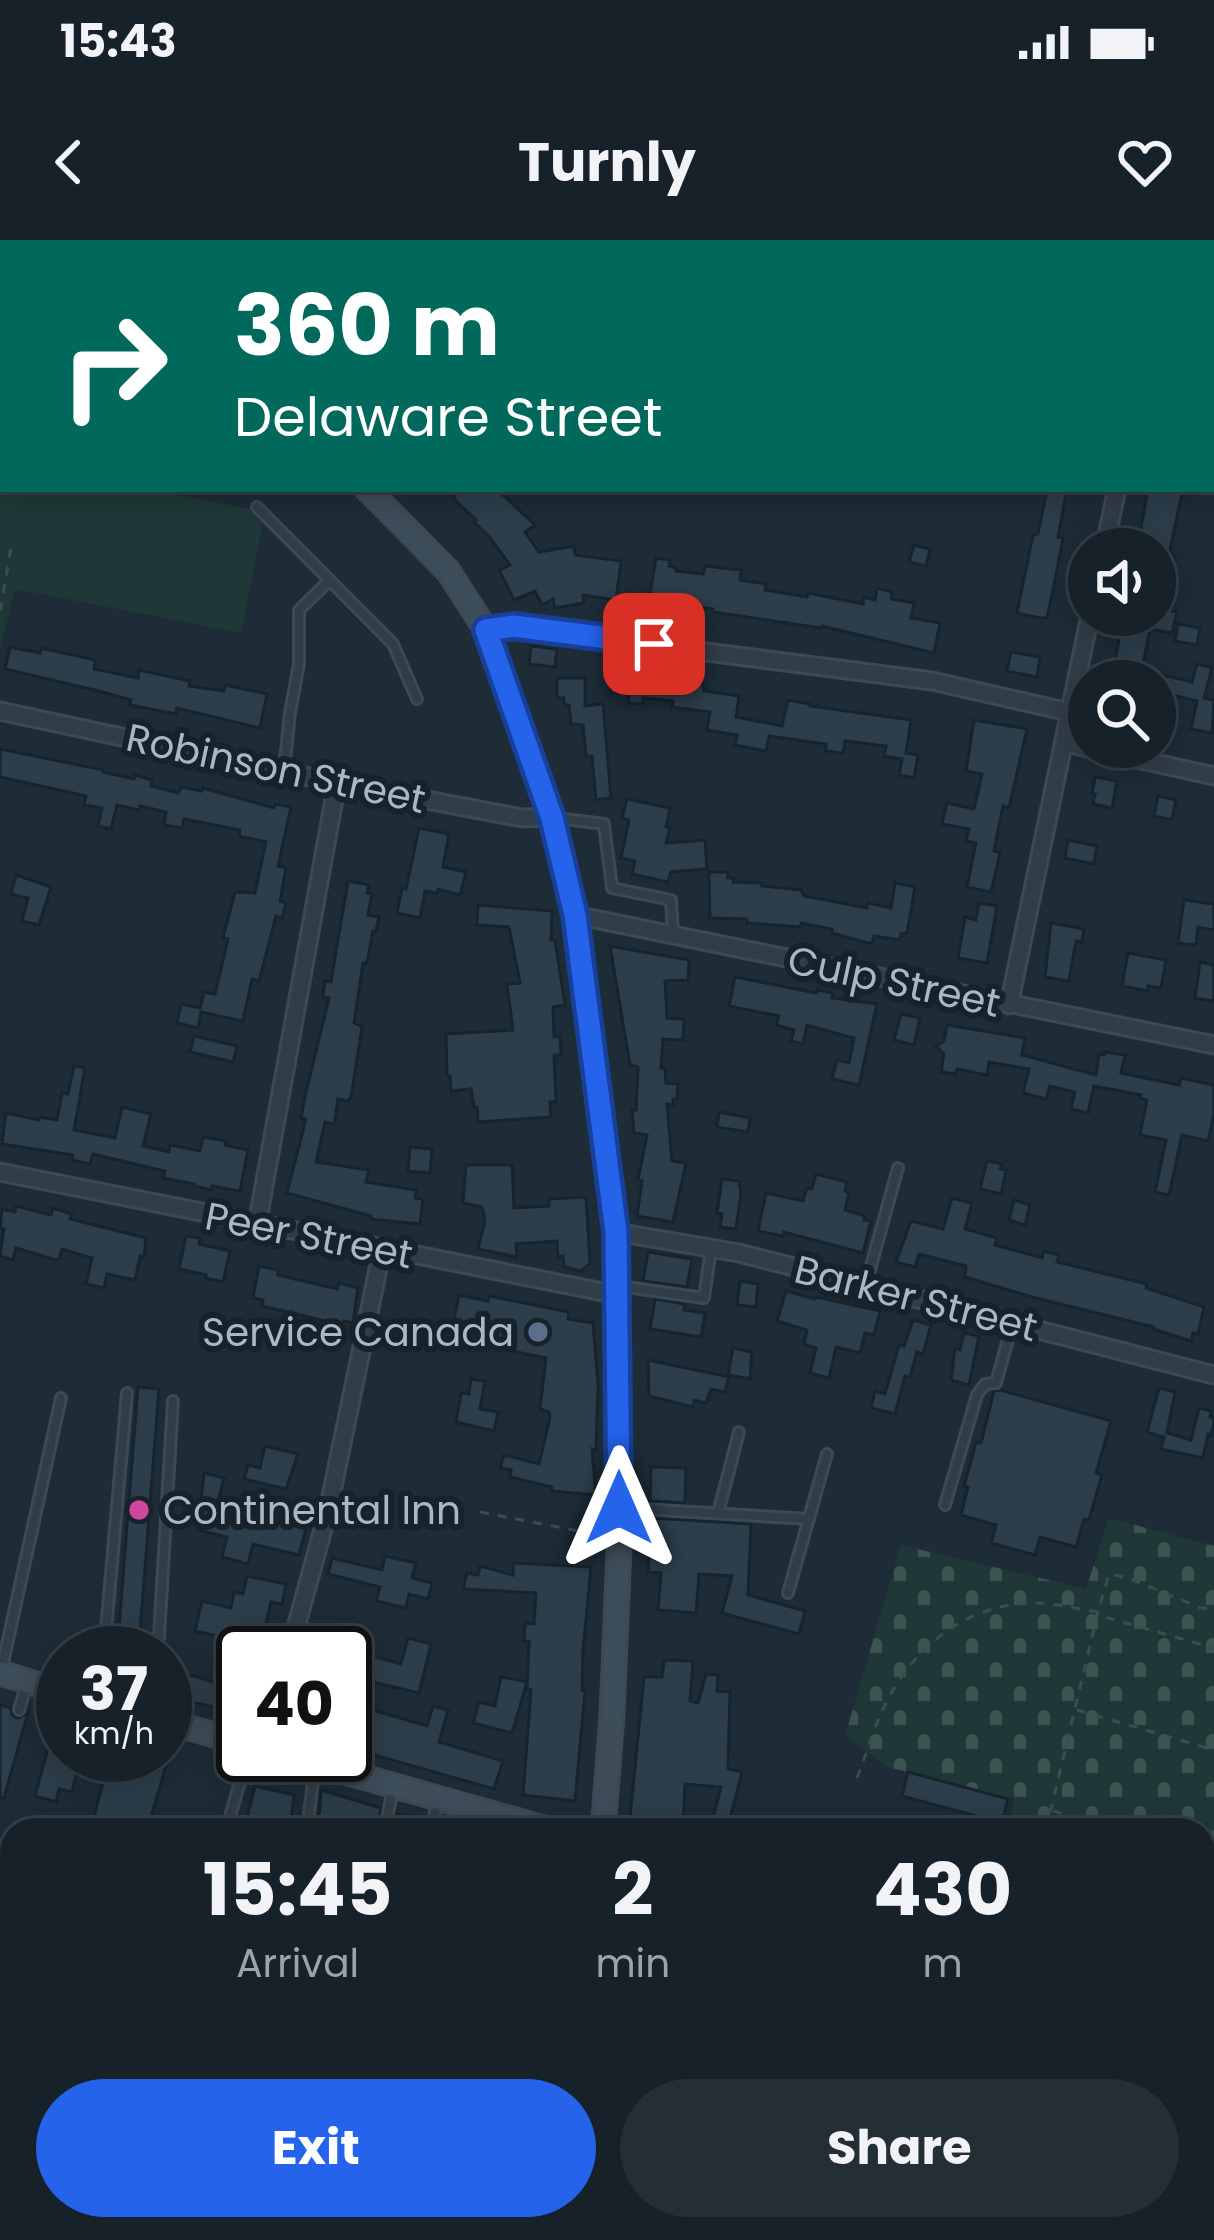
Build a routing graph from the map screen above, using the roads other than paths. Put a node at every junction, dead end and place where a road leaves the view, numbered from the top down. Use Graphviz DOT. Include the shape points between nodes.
graph roads {
  1 [pos="370,492"];
  2 [pos="1116,492"];
  3 [pos="256,507"];
  4 [pos="1109,528"];
  5 [pos="329,581"];
  6 [pos="486,630"];
  7 [pos="417,699"];
  8 [pos="0,711"];
  9 [pos="1068,712"];
  10 [pos="1068,720"];
  11 [pos="1065,742"];
  12 [pos="284,771"];
  13 [pos="1214,776"];
  14 [pos="337,783"];
  15 [pos="552,818"];
  16 [pos="575,915"];
  17 [pos="674,936"];
  18 [pos="1009,1005"];
  19 [pos="1214,1046"];
  20 [pos="898,1168"];
  21 [pos="0,1172"];
  22 [pos="257,1225"];
  23 [pos="616,1232"];
  24 [pos="711,1248"];
  25 [pos="382,1250"];
  26 [pos="866,1286"];
  27 [pos="618,1290"];
  28 [pos="1012,1323"];
  29 [pos="1214,1375"];
  30 [pos="127,1393"];
  31 [pos="61,1398"];
  32 [pos="173,1401"];
  33 [pos="739,1432"];
  34 [pos="827,1454"];
  35 [pos="945,1505"];
  36 [pos="619,1508"];
  37 [pos="718,1514"];
  38 [pos="809,1519"];
  39 [pos="788,1593"];
  40 [pos="106,1626"];
  41 [pos="160,1626"];
  42 [pos="297,1626"];
  43 [pos="0,1674"];
  44 [pos="27,1681"];
  45 [pos="36,1684"];
  46 [pos="19,1710"];
  47 [pos="372,1780"];
  48 [pos="240,1782"];
  49 [pos="313,1782"];
  50 [pos="393,1786"];
  51 [pos="437,1798"];
  52 [pos="230,1818"];
  53 [pos="308,1818"];
  54 [pos="387,1818"];
  55 [pos="434,1818"];
  56 [pos="508,1818"];
  57 [pos="604,1818"];
  1 -- 6 [label="street" via="448,571"];
  2 -- 4 [label="street"];
  3 -- 5 [label="lane"];
  5 -- 7 [label="lane" via="392,644"];
  5 -- 12 [label="lane" via="299,610"];
  6 -- 9 [label="street" via="514,626 932,681"];
  6 -- 15 [label="street"];
  8 -- 12 [label="street, Robinson Street"];
  10 -- 11 [label="street"];
  11 -- 13 [label="street"];
  11 -- 18 [label="street"];
  12 -- 14 [label="street, Robinson Street"];
  14 -- 15 [label="street, Robinson Street"];
  14 -- 22 [label="street"];
  15 -- 16 [label="street"];
  15 -- 17 [label="lane" via="604,824 612,888 671,900"];
  16 -- 17 [label="street, Culp Street"];
  16 -- 23 [label="street"];
  17 -- 18 [label="street, Culp Street"];
  18 -- 19 [label="street, Culp Street"];
  20 -- 26 [label="lane"];
  21 -- 22 [label="street, Peer Street"];
  22 -- 25 [label="street, Peer Street"];
  23 -- 24 [label="street, Barker Street"];
  23 -- 27 [label="street"];
  24 -- 26 [label="street, Barker Street"];
  24 -- 27 [label="lane" via="704,1298"];
  25 -- 27 [label="street, Peer Street"];
  25 -- 42 [label="street"];
  26 -- 28 [label="street, Barker Street"];
  27 -- 36 [label="street"];
  28 -- 29 [label="street, Barker Street"];
  28 -- 35 [label="lane" via="996,1383 977,1395"];
  30 -- 40 [label="lane"];
  31 -- 43 [label="lane"];
  32 -- 41 [label="lane"];
  33 -- 37 [label="lane"];
  34 -- 38 [label="lane"];
  36 -- 37 [label="lane"];
  36 -- 57 [label="street"];
  37 -- 38 [label="lane"];
  38 -- 39 [label="lane"];
  43 -- 44 [label="street"];
  44 -- 45 [label="street"];
  44 -- 46 [label="lane"];
  47 -- 50 [label="street"];
  48 -- 52 [label="lane"];
  49 -- 53 [label="lane"];
  50 -- 51 [label="street"];
  50 -- 54 [label="lane"];
  51 -- 55 [label="lane"];
  51 -- 56 [label="street"];
}
